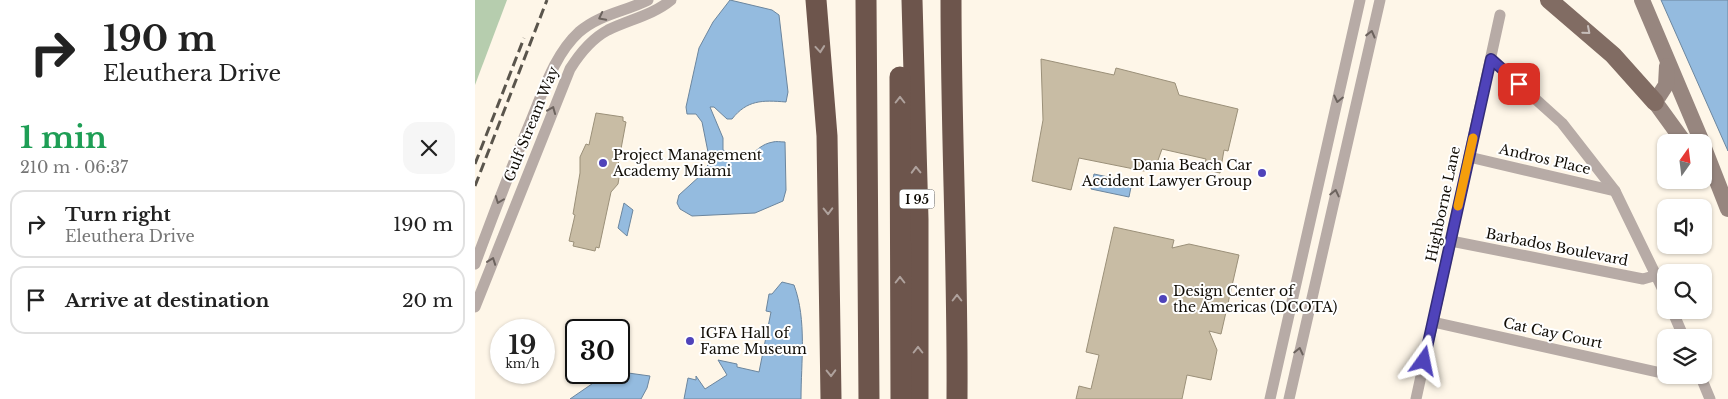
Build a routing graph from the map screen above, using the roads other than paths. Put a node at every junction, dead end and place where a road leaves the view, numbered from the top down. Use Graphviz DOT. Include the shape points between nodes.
graph roads {
  1 [pos="648,0"];
  2 [pos="671,0"];
  3 [pos="816,0"];
  4 [pos="866,0"];
  5 [pos="880,0"];
  6 [pos="900,0"];
  7 [pos="912,0"];
  8 [pos="951,0"];
  9 [pos="1360,0"];
  10 [pos="1380,0"];
  11 [pos="1549,0"];
  12 [pos="1642,0"];
  13 [pos="1500,14"];
  14 [pos="1491,59"];
  15 [pos="1667,61"];
  16 [pos="1655,102"];
  17 [pos="1678,134"];
  18 [pos="1699,134"];
  19 [pos="1469,157"];
  20 [pos="1713,171"];
  21 [pos="1711,189"];
  22 [pos="1615,191"];
  23 [pos="1728,209"];
  24 [pos="1728,221"];
  25 [pos="1451,241"];
  26 [pos="475,264"];
  27 [pos="1657,275"];
  28 [pos="475,307"];
  29 [pos="1433,322"];
  30 [pos="1657,372"];
  31 [pos="1704,384"];
  32 [pos="831,399"];
  33 [pos="869,399"];
  34 [pos="883,399"];
  35 [pos="901,399"];
  36 [pos="918,399"];
  37 [pos="957,399"];
  38 [pos="1270,399"];
  39 [pos="1289,399"];
  40 [pos="1416,399"];
  41 [pos="1710,399"];
  1 -- 26 [label="street, Gulf Stream Way, one-way" via="591,24 578,33 559,58 521,143"];
  28 -- 2 [label="street, Gulf Stream Way, one-way" via="570,69 580,53 607,31"];
  3 -- 32 [label="highway, one-way" via="827,136"];
  4 -- 33 [label="highway"];
  5 -- 34 [label="highway"];
  35 -- 6 [label="highway, one-way"];
  36 -- 7 [label="highway, I 95, one-way" via="918,219"];
  37 -- 8 [label="highway, one-way"];
  9 -- 38 [label="street, one-way"];
  39 -- 10 [label="street, one-way"];
  11 -- 16 [label="main road, one-way" via="1613,55"];
  12 -- 15 [label="street"];
  13 -- 14 [label="street, Highborne Lane"];
  14 -- 19 [label="street, Highborne Lane"];
  14 -- 22 [label="street" via="1562,123"];
  15 -- 16 [label="street" via="1666,85"];
  15 -- 18 [label="street"];
  16 -- 17 [label="street"];
  19 -- 22 [label="street, Andros Place"];
  19 -- 25 [label="street, Highborne Lane"];
  20 -- 23 [label="street"];
  21 -- 24 [label="street"];
  22 -- 27 [label="street"];
  25 -- 27 [label="street, Barbados Boulevard" via="1643,279"];
  25 -- 29 [label="street, Highborne Lane"];
  29 -- 30 [label="street, Cat Cay Court"];
  29 -- 40 [label="street, Highborne Lane"];
  31 -- 41 [label="street"];
}
